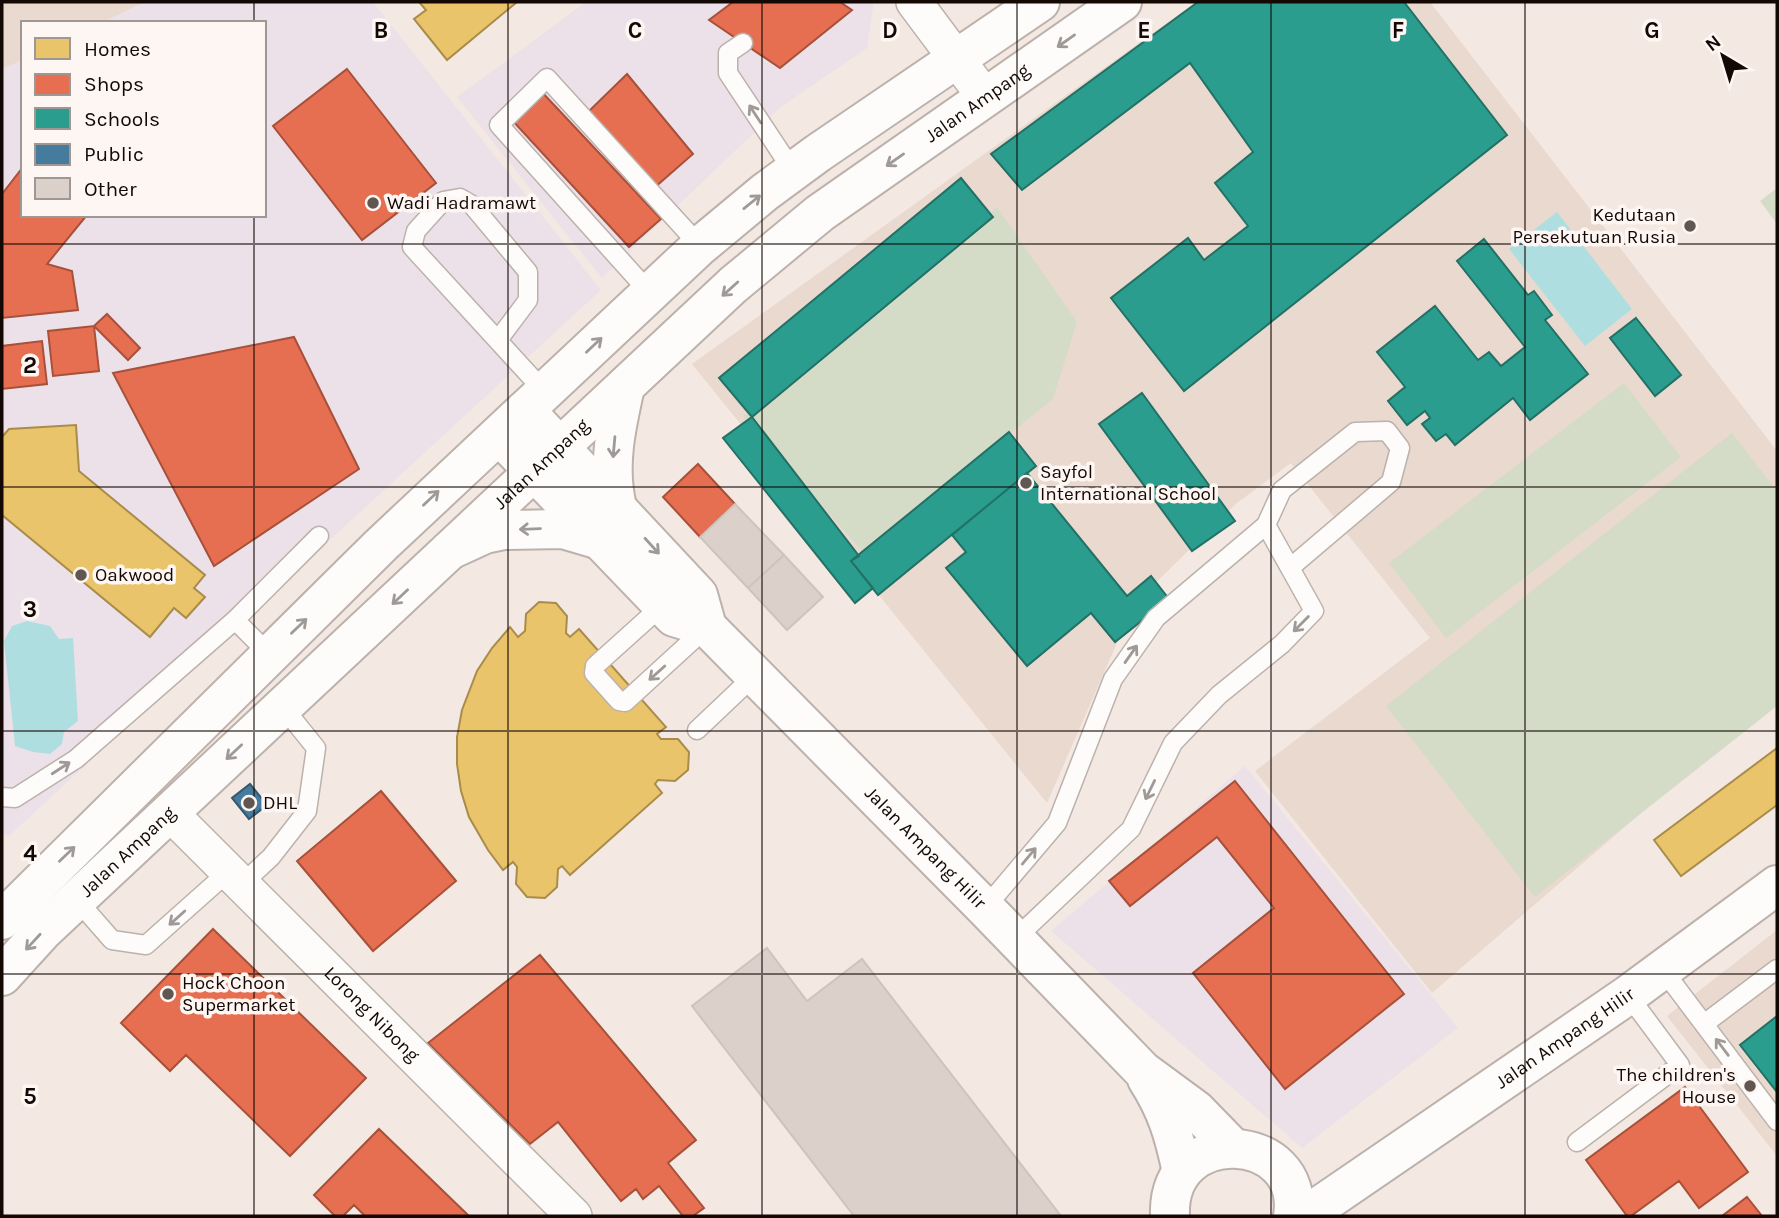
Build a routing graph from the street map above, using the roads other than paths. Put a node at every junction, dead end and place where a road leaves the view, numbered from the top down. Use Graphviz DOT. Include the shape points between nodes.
graph roads {
  1 [pos="914,2"];
  2 [pos="1040,2"];
  3 [pos="1122,2"];
  4 [pos="743,43"];
  5 [pos="957,59"];
  6 [pos="985,97"];
  7 [pos="793,171"];
  8 [pos="699,246"];
  9 [pos="650,293"];
  10 [pos="498,340"];
  11 [pos="625,387"];
  12 [pos="523,412"];
  13 [pos="547,459"];
  14 [pos="607,523"];
  15 [pos="1266,524"];
  16 [pos="319,536"];
  17 [pos="449,550"];
  18 [pos="1291,567"];
  19 [pos="675,594"];
  20 [pos="235,620"];
  21 [pos="707,627"];
  22 [pos="270,655"];
  23 [pos="755,675"];
  24 [pos="283,707"];
  25 [pos="697,730"];
  26 [pos="2,797"];
  27 [pos="170,813"];
  28 [pos="234,879"];
  29 [pos="1777,885"];
  30 [pos="76,900"];
  31 [pos="985,908"];
  32 [pos="5,910"];
  33 [pos="1015,939"];
  34 [pos="1777,969"];
  35 [pos="1663,970"];
  36 [pos="2,976"];
  37 [pos="1628,995"];
  38 [pos="1704,1024"];
  39 [pos="1143,1071"];
  40 [pos="1777,1121"];
  41 [pos="1577,1142"];
  42 [pos="1232,1147"];
  43 [pos="1182,1172"];
  44 [pos="1297,1207"];
  45 [pos="574,1216"];
  46 [pos="1170,1216"];
  1 -- 5 [label="street"];
  2 -- 5 [label="main road, Jalan Ampang"];
  3 -- 6 [label="main road, Jalan Ampang, one-way"];
  7 -- 4 [label="lane, one-way" via="729,73 728,53"];
  5 -- 6 [label="street"];
  5 -- 7 [label="main road, Jalan Ampang"];
  6 -- 11 [label="main road, Jalan Ampang, one-way" via="820,213 733,285"];
  8 -- 7 [label="main road, Jalan Ampang, one-way"];
  8 -- 9 [label="main road, Jalan Ampang"];
  8 -- 9 [label="lane" via="547,79 499,125"];
  12 -- 9 [label="main road, Jalan Ampang, one-way"];
  10 -- 10 [label="lane" via="528,300 528,272 472,205 460,198 443,201 415,231 412,247"];
  10 -- 12 [label="lane"];
  11 -- 13 [label="main road, Jalan Ampang"];
  11 -- 14 [label="main road, one-way" via="616,426"];
  12 -- 13 [label="main road, Jalan Ampang Hilir"];
  22 -- 12 [label="main road, Jalan Ampang, one-way"];
  13 -- 14 [label="main road, Jalan Ampang Hilir"];
  13 -- 17 [label="main road, Jalan Ampang"];
  14 -- 17 [label="main road, one-way" via="504,530"];
  14 -- 19 [label="main road, Jalan Ampang Hilir"];
  15 -- 18 [label="lane"];
  15 -- 18 [label="lane" via="1282,490 1355,432 1387,431 1399,448 1391,482"];
  31 -- 15 [label="lane, one-way" via="1057,823 1113,680 1156,618"];
  16 -- 20 [label="lane"];
  17 -- 24 [label="main road, Jalan Ampang, one-way"];
  18 -- 33 [label="lane, one-way" via="1314,611 1282,644 1219,695 1173,743 1131,830"];
  19 -- 21 [label="main road, Jalan Ampang Hilir" via="674,617"];
  21 -- 19 [label="lane, one-way" via="625,702 619,701 594,673 595,666"];
  20 -- 22 [label="lane"];
  26 -- 20 [label="lane, one-way" via="15,798 76,759"];
  21 -- 23 [label="main road, Jalan Ampang Hilir"];
  32 -- 22 [label="main road, Jalan Ampang, one-way"];
  23 -- 25 [label="lane"];
  23 -- 31 [label="main road, Jalan Ampang Hilir"];
  24 -- 27 [label="main road, Jalan Ampang, one-way"];
  24 -- 28 [label="lane" via="316,748 307,811 271,857"];
  27 -- 28 [label="street, Lorong Nibong"];
  27 -- 30 [label="main road, Jalan Ampang"];
  28 -- 30 [label="lane, one-way" via="146,945 112,940"];
  28 -- 45 [label="street, Lorong Nibong"];
  29 -- 35 [label="main road, Jalan Ampang Hilir"];
  30 -- 36 [label="main road, Jalan Ampang, one-way"];
  31 -- 33 [label="main road, Jalan Ampang Hilir"];
  33 -- 39 [label="main road, Jalan Ampang Hilir"];
  34 -- 38 [label="lane"];
  35 -- 37 [label="main road, Jalan Ampang Hilir"];
  35 -- 38 [label="lane"];
  37 -- 41 [label="lane" via="1680,1065"];
  37 -- 44 [label="main road, Jalan Ampang Hilir" via="1351,1185 1321,1191"];
  40 -- 38 [label="lane, one-way"];
  39 -- 42 [label="main road, Jalan Ampang Hilir" via="1196,1110"];
  39 -- 43 [label="main road, Jalan Ampang Hilir" via="1164,1105"];
  42 -- 43 [label="main road" via="1213,1150"];
  42 -- 44 [label="main road" via="1269,1159 1283,1173"];
  43 -- 46 [label="main road" via="1173,1187"];
}
